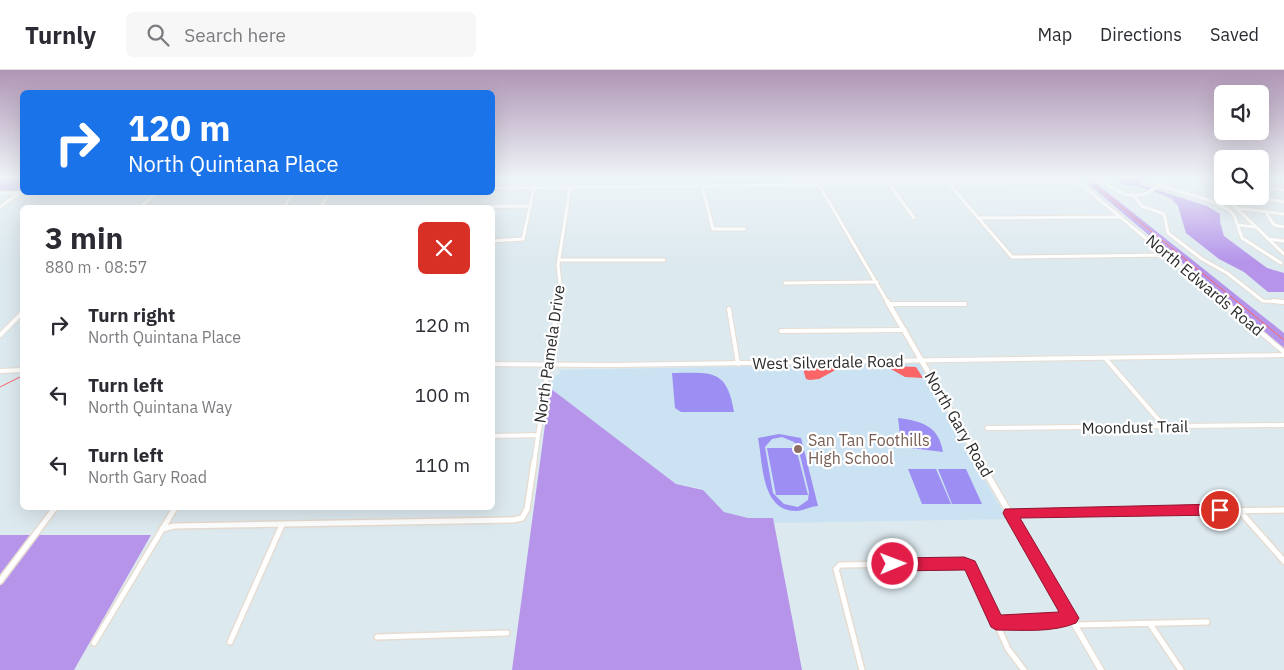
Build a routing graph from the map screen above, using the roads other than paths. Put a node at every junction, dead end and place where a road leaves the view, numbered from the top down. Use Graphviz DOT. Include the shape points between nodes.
graph roads {
  1 [pos="495,206"];
  2 [pos="530,206"];
  3 [pos="568,206"];
  4 [pos="708,206"];
  5 [pos="832,206"];
  6 [pos="905,206"];
  7 [pos="968,206"];
  8 [pos="1110,206"];
  9 [pos="1142,206"];
  10 [pos="1224,206"];
  11 [pos="1235,208"];
  12 [pos="1265,211"];
  13 [pos="1284,214"];
  14 [pos="1122,216"];
  15 [pos="914,218"];
  16 [pos="978,218"];
  17 [pos="1237,224"];
  18 [pos="1275,225"];
  19 [pos="1254,226"];
  20 [pos="1284,227"];
  21 [pos="744,229"];
  22 [pos="1268,239"];
  23 [pos="521,240"];
  24 [pos="495,241"];
  25 [pos="1284,241"];
  26 [pos="1284,254"];
  27 [pos="1169,255"];
  28 [pos="560,260"];
  29 [pos="664,260"];
  30 [pos="1281,263"];
  31 [pos="877,282"];
  32 [pos="785,283"];
  33 [pos="1284,302"];
  34 [pos="1266,303"];
  35 [pos="890,304"];
  36 [pos="965,304"];
  37 [pos="728,309"];
  38 [pos="20,316"];
  39 [pos="905,330"];
  40 [pos="781,331"];
  41 [pos="0,335"];
  42 [pos="1284,354"];
  43 [pos="1105,358"];
  44 [pos="923,361"];
  45 [pos="495,364"];
  46 [pos="550,364"];
  47 [pos="738,364"];
  48 [pos="20,370"];
  49 [pos="0,371"];
  50 [pos="1284,425"];
  51 [pos="1164,426"];
  52 [pos="987,428"];
  53 [pos="538,435"];
  54 [pos="495,436"];
  55 [pos="1238,509"];
  56 [pos="53,510"];
  57 [pos="174,510"];
  58 [pos="1284,510"];
  59 [pos="1010,513"];
  60 [pos="282,525"];
  61 [pos="162,529"];
  62 [pos="1284,561"];
  63 [pos="0,581"];
  64 [pos="1071,618"];
  65 [pos="996,622"];
  66 [pos="1207,622"];
  67 [pos="1150,624"];
  68 [pos="1075,625"];
  69 [pos="507,633"];
  70 [pos="376,637"];
  71 [pos="230,642"];
  72 [pos="94,643"];
  73 [pos="862,670"];
  74 [pos="1024,670"];
  75 [pos="1101,670"];
  76 [pos="1181,670"];
  1 -- 2 [label="street"];
  2 -- 23 [label="street"];
  3 -- 28 [label="street, North Pamela Drive"];
  4 -- 21 [label="street" via="714,229"];
  5 -- 31 [label="street, North Gary Road"];
  6 -- 15 [label="street"];
  7 -- 16 [label="street"];
  8 -- 14 [label="street, North Edwards Road"];
  9 -- 34 [label="street" via="1164,214 1168,233"];
  10 -- 17 [label="street" via="1232,212"];
  11 -- 12 [label="street"];
  11 -- 19 [label="street"];
  12 -- 13 [label="street"];
  12 -- 18 [label="street"];
  14 -- 16 [label="street"];
  14 -- 27 [label="street, North Edwards Road"];
  16 -- 27 [label="street" via="1012,257"];
  17 -- 19 [label="street"];
  17 -- 30 [label="street" via="1242,238"];
  18 -- 20 [label="street"];
  19 -- 22 [label="street"];
  22 -- 25 [label="street"];
  22 -- 26 [label="street"];
  23 -- 24 [label="street"];
  27 -- 42 [label="street, North Edwards Road"];
  28 -- 29 [label="street"];
  28 -- 46 [label="street, North Pamela Drive"];
  31 -- 32 [label="street"];
  31 -- 35 [label="street, North Gary Road"];
  33 -- 34 [label="street"];
  35 -- 36 [label="street"];
  35 -- 39 [label="street, North Gary Road"];
  37 -- 47 [label="street"];
  38 -- 41 [label="street"];
  39 -- 40 [label="street"];
  39 -- 44 [label="street, North Gary Road"];
  42 -- 43 [label="street, West Silverdale Road"];
  43 -- 44 [label="street, West Silverdale Road"];
  43 -- 51 [label="street"];
  44 -- 47 [label="street, West Silverdale Road"];
  44 -- 59 [label="street, North Gary Road"];
  45 -- 46 [label="street, West Silverdale Road"];
  46 -- 47 [label="street, West Silverdale Road"];
  46 -- 53 [label="street, North Pamela Drive"];
  48 -- 49 [label="street"];
  50 -- 51 [label="street, Moondust Trail"];
  51 -- 52 [label="street, Moondust Trail"];
  53 -- 54 [label="street"];
  53 -- 60 [label="street, North Pamela Drive" via="527,509 522,518"];
  55 -- 58 [label="street"];
  55 -- 59 [label="street"];
  55 -- 62 [label="street"];
  56 -- 63 [label="street"];
  57 -- 61 [label="street"];
  59 -- 64 [label="street, North Gary Road"];
  60 -- 61 [label="street" via="174,526"];
  60 -- 71 [label="street"];
  61 -- 72 [label="street"];
  64 -- 65 [label="street"];
  64 -- 68 [label="street, North Gary Road"];
  65 -- 73 [label="street" via="970,566 964,563 840,565 836,569"];
  65 -- 74 [label="street" via="1012,657"];
  66 -- 67 [label="street"];
  67 -- 68 [label="street"];
  67 -- 76 [label="street"];
  68 -- 75 [label="street, North Gary Road"];
  69 -- 70 [label="street"];
}
